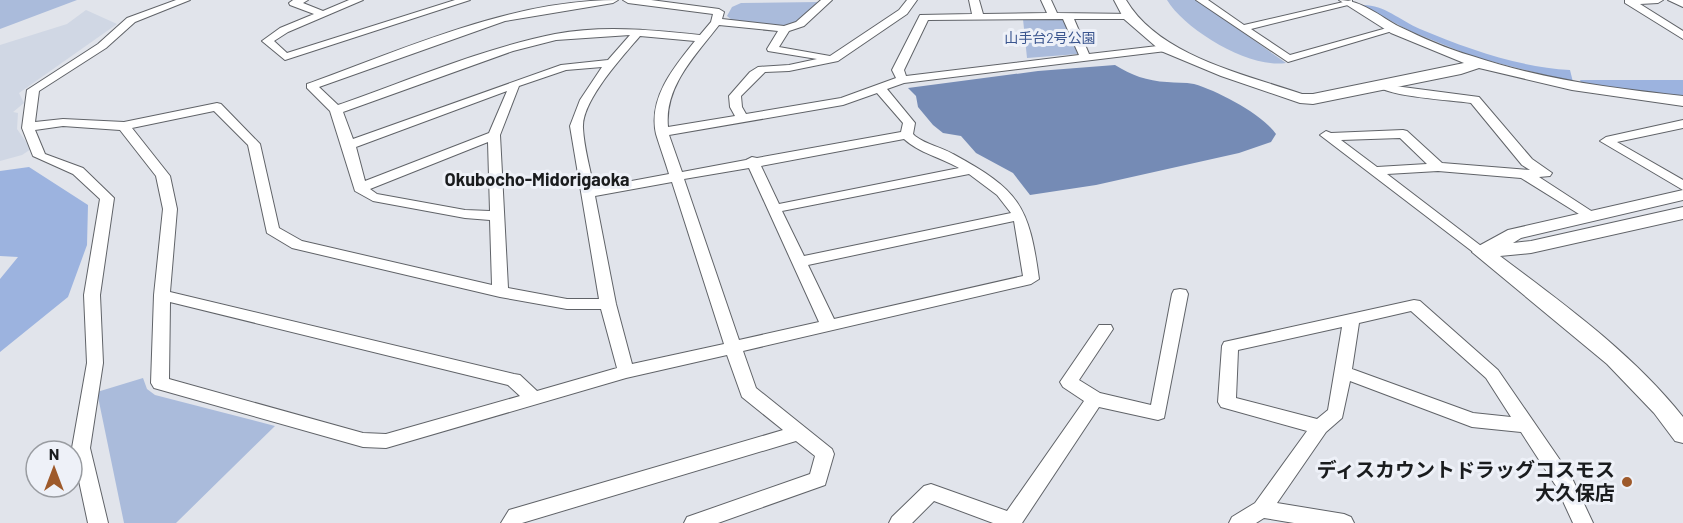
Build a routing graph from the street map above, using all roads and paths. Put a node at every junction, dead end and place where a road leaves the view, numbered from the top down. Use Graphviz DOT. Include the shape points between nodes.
graph roads {
  1 [pos="185,0"];
  2 [pos="303,0"];
  3 [pos="358,0"];
  4 [pos="465,0"];
  5 [pos="613,0"];
  6 [pos="628,0"];
  7 [pos="827,0"];
  8 [pos="912,0"];
  9 [pos="974,0"];
  10 [pos="1046,0"];
  11 [pos="1120,0"];
  12 [pos="1201,0"];
  13 [pos="1626,0"];
  14 [pos="1658,0"];
  15 [pos="1673,0"];
  16 [pos="1346,1"];
  17 [pos="1683,4"];
  18 [pos="322,14"];
  19 [pos="978,16"];
  20 [pos="1053,16"];
  21 [pos="1067,16"];
  22 [pos="1129,16"];
  23 [pos="716,21"];
  24 [pos="550,24"];
  25 [pos="785,28"];
  26 [pos="1243,28"];
  27 [pos="1395,29"];
  28 [pos="638,32"];
  29 [pos="1683,36"];
  30 [pos="704,39"];
  31 [pos="1166,48"];
  32 [pos="1085,57"];
  33 [pos="834,59"];
  34 [pos="612,63"];
  35 [pos="1478,63"];
  36 [pos="902,80"];
  37 [pos="514,84"];
  38 [pos="1381,85"];
  39 [pos="880,89"];
  40 [pos="1683,101"];
  41 [pos="336,110"];
  42 [pos="743,119"];
  43 [pos="1683,124"];
  44 [pos="124,126"];
  45 [pos="28,128"];
  46 [pos="663,132"];
  47 [pos="494,135"];
  48 [pos="907,135"];
  49 [pos="349,145"];
  50 [pos="752,161"];
  51 [pos="1438,167"];
  52 [pos="969,170"];
  53 [pos="1374,171"];
  54 [pos="1524,174"];
  55 [pos="676,176"];
  56 [pos="1683,186"];
  57 [pos="360,188"];
  58 [pos="588,192"];
  59 [pos="1683,195"];
  60 [pos="773,209"];
  61 [pos="1683,213"];
  62 [pos="497,216"];
  63 [pos="1018,216"];
  64 [pos="1592,216"];
  65 [pos="1482,252"];
  66 [pos="798,262"];
  67 [pos="500,292"];
  68 [pos="1180,294"];
  69 [pos="162,295"];
  70 [pos="608,304"];
  71 [pos="1352,318"];
  72 [pos="829,326"];
  73 [pos="1105,329"];
  74 [pos="734,348"];
  75 [pos="626,372"];
  76 [pos="1343,372"];
  77 [pos="534,398"];
  78 [pos="1095,399"];
  79 [pos="1526,425"];
  80 [pos="1320,428"];
  81 [pos="797,433"];
  82 [pos="1683,434"];
  83 [pos="1262,509"];
  84 [pos="1011,522"];
  85 [pos="98,523"];
  86 [pos="511,523"];
  87 [pos="694,523"];
  88 [pos="899,523"];
  89 [pos="1239,523"];
  90 [pos="1344,523"];
  91 [pos="1583,523"];
  1 -- 45 [label="street" via="130,20 102,46 33,90"];
  2 -- 18 [label="street" via="294,3"];
  3 -- 18 [label="street"];
  4 -- 18 [label="street" via="285,57 267,41"];
  5 -- 24 [label="street"];
  6 -- 23 [label="street" via="719,12"];
  7 -- 25 [label="street" via="801,24"];
  8 -- 33 [label="street" via="903,12"];
  9 -- 19 [label="street"];
  10 -- 20 [label="street"];
  11 -- 22 [label="street"];
  12 -- 26 [label="street"];
  13 -- 14 [label="street"];
  13 -- 29 [label="street"];
  15 -- 17 [label="street"];
  16 -- 26 [label="street"];
  16 -- 27 [label="street"];
  19 -- 20 [label="street"];
  19 -- 36 [label="street" via="924,17 898,70"];
  20 -- 21 [label="street"];
  21 -- 22 [label="street"];
  21 -- 32 [label="street"];
  22 -- 31 [label="street"];
  23 -- 25 [label="street"];
  23 -- 30 [label="street"];
  24 -- 28 [label="street" via="603,32"];
  24 -- 41 [label="street" via="509,49"];
  24 -- 41 [label="street" via="503,18 312,86"];
  25 -- 33 [label="street" via="772,49"];
  26 -- 27 [label="street" via="1288,59"];
  27 -- 35 [label="street"];
  28 -- 30 [label="street"];
  28 -- 34 [label="street"];
  30 -- 46 [label="street" via="673,77 661,107"];
  31 -- 32 [label="street"];
  31 -- 38 [label="street" via="1300,98 1313,99"];
  32 -- 36 [label="street"];
  33 -- 42 [label="street" via="762,69 754,74 735,96"];
  34 -- 37 [label="street" via="565,67"];
  34 -- 58 [label="street" via="581,106 576,126"];
  35 -- 38 [label="street" via="1461,70"];
  35 -- 40 [label="street" via="1597,91"];
  36 -- 39 [label="street"];
  37 -- 47 [label="street"];
  37 -- 49 [label="street"];
  38 -- 54 [label="street" via="1475,100 1527,162 1545,173"];
  39 -- 42 [label="street" via="843,101"];
  39 -- 48 [label="street" via="909,123"];
  41 -- 49 [label="street"];
  42 -- 46 [label="street"];
  43 -- 56 [label="street" via="1606,141"];
  44 -- 45 [label="street" via="43,122"];
  44 -- 67 [label="street" via="217,107 254,144 272,230 297,245"];
  44 -- 69 [label="street" via="163,176 170,209"];
  45 -- 85 [label="street" via="39,156 78,171 107,198 92,296 95,363 81,448"];
  46 -- 55 [label="street"];
  47 -- 57 [label="street"];
  47 -- 62 [label="street"];
  48 -- 50 [label="street"];
  48 -- 52 [label="street" via="914,143"];
  49 -- 57 [label="street"];
  50 -- 55 [label="street"];
  50 -- 60 [label="street"];
  51 -- 53 [label="street"];
  51 -- 53 [label="street" via="1403,134 1327,136"];
  51 -- 54 [label="street"];
  52 -- 60 [label="street"];
  52 -- 63 [label="street" via="984,177 1014,205"];
  53 -- 65 [label="street"];
  54 -- 64 [label="street"];
  55 -- 58 [label="street"];
  55 -- 74 [label="street"];
  57 -- 62 [label="street" via="373,197"];
  58 -- 70 [label="street"];
  59 -- 64 [label="street"];
  60 -- 66 [label="street"];
  61 -- 65 [label="street" via="1531,247"];
  62 -- 67 [label="street"];
  63 -- 66 [label="street"];
  63 -- 72 [label="street" via="1031,279"];
  64 -- 65 [label="street" via="1515,234"];
  65 -- 82 [label="street" via="1596,340"];
  66 -- 72 [label="street"];
  67 -- 70 [label="street" via="567,304"];
  68 -- 78 [label="street" via="1158,413"];
  69 -- 77 [label="street" via="514,380"];
  69 -- 77 [label="street" via="160,383 352,437 386,441"];
  70 -- 75 [label="street"];
  71 -- 76 [label="street"];
  71 -- 79 [label="street" via="1414,305 1492,374"];
  71 -- 80 [label="street" via="1230,346 1227,402"];
  72 -- 74 [label="street"];
  73 -- 78 [label="street" via="1069,382"];
  74 -- 75 [label="street"];
  74 -- 81 [label="street" via="748,392"];
  75 -- 77 [label="street"];
  76 -- 79 [label="street" via="1472,420"];
  76 -- 80 [label="street" via="1336,413"];
  78 -- 84 [label="street"];
  79 -- 91 [label="street" via="1564,482"];
  80 -- 83 [label="street"];
  81 -- 86 [label="street" via="516,516"];
  81 -- 87 [label="street" via="825,454 818,479"];
  83 -- 89 [label="street"];
  83 -- 90 [label="street"];
  84 -- 88 [label="street" via="931,492"];
}
